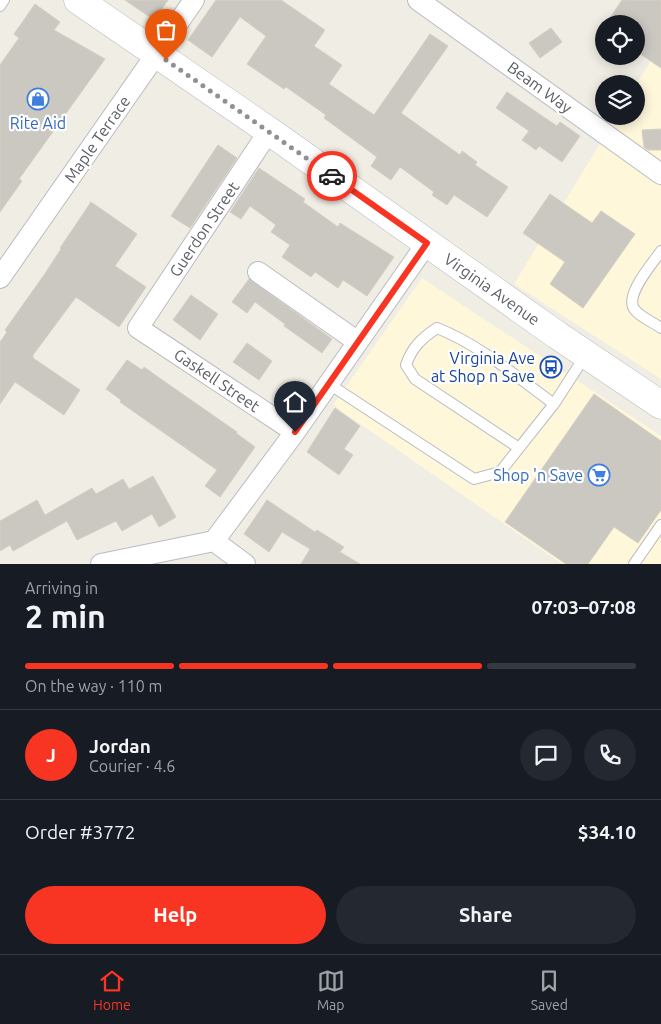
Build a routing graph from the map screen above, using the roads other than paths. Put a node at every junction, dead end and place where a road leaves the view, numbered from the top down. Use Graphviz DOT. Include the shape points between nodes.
graph roads {
  1 [pos="4,0"];
  2 [pos="78,0"];
  3 [pos="194,0"];
  4 [pos="418,0"];
  5 [pos="0,6"];
  6 [pos="156,53"];
  7 [pos="269,131"];
  8 [pos="661,174"];
  9 [pos="427,243"];
  10 [pos="661,252"];
  11 [pos="258,272"];
  12 [pos="0,278"];
  13 [pos="138,328"];
  14 [pos="661,328"];
  15 [pos="358,342"];
  16 [pos="586,355"];
  17 [pos="329,384"];
  18 [pos="554,404"];
  19 [pos="661,405"];
  20 [pos="295,432"];
  21 [pos="519,448"];
  22 [pos="661,525"];
  23 [pos="214,542"];
  24 [pos="101,564"];
  25 [pos="246,564"];
  26 [pos="634,564"];
  1 -- 5 [label="lane"];
  2 -- 6 [label="street, Virginia Avenue"];
  3 -- 6 [label="street, Maple Terrace"];
  4 -- 8 [label="street, Beam Way"];
  6 -- 7 [label="street, Virginia Avenue"];
  6 -- 12 [label="street, Maple Terrace"];
  7 -- 9 [label="street, Virginia Avenue"];
  7 -- 13 [label="street, Guerdon Street"];
  9 -- 15 [label="street"];
  9 -- 16 [label="street, Virginia Avenue"];
  10 -- 14 [label="lane" via="632,293 632,302 634,310"];
  11 -- 15 [label="street"];
  13 -- 20 [label="street, Gaskell Street"];
  15 -- 17 [label="street"];
  16 -- 18 [label="lane"];
  16 -- 19 [label="street, Virginia Avenue"];
  17 -- 20 [label="street"];
  17 -- 21 [label="lane" via="474,478 500,472"];
  18 -- 21 [label="lane"];
  18 -- 21 [label="lane" via="487,355 436,328 411,351 406,365 415,379"];
  20 -- 23 [label="street"];
  22 -- 26 [label="lane"];
  23 -- 24 [label="street"];
  23 -- 25 [label="street"];
}
